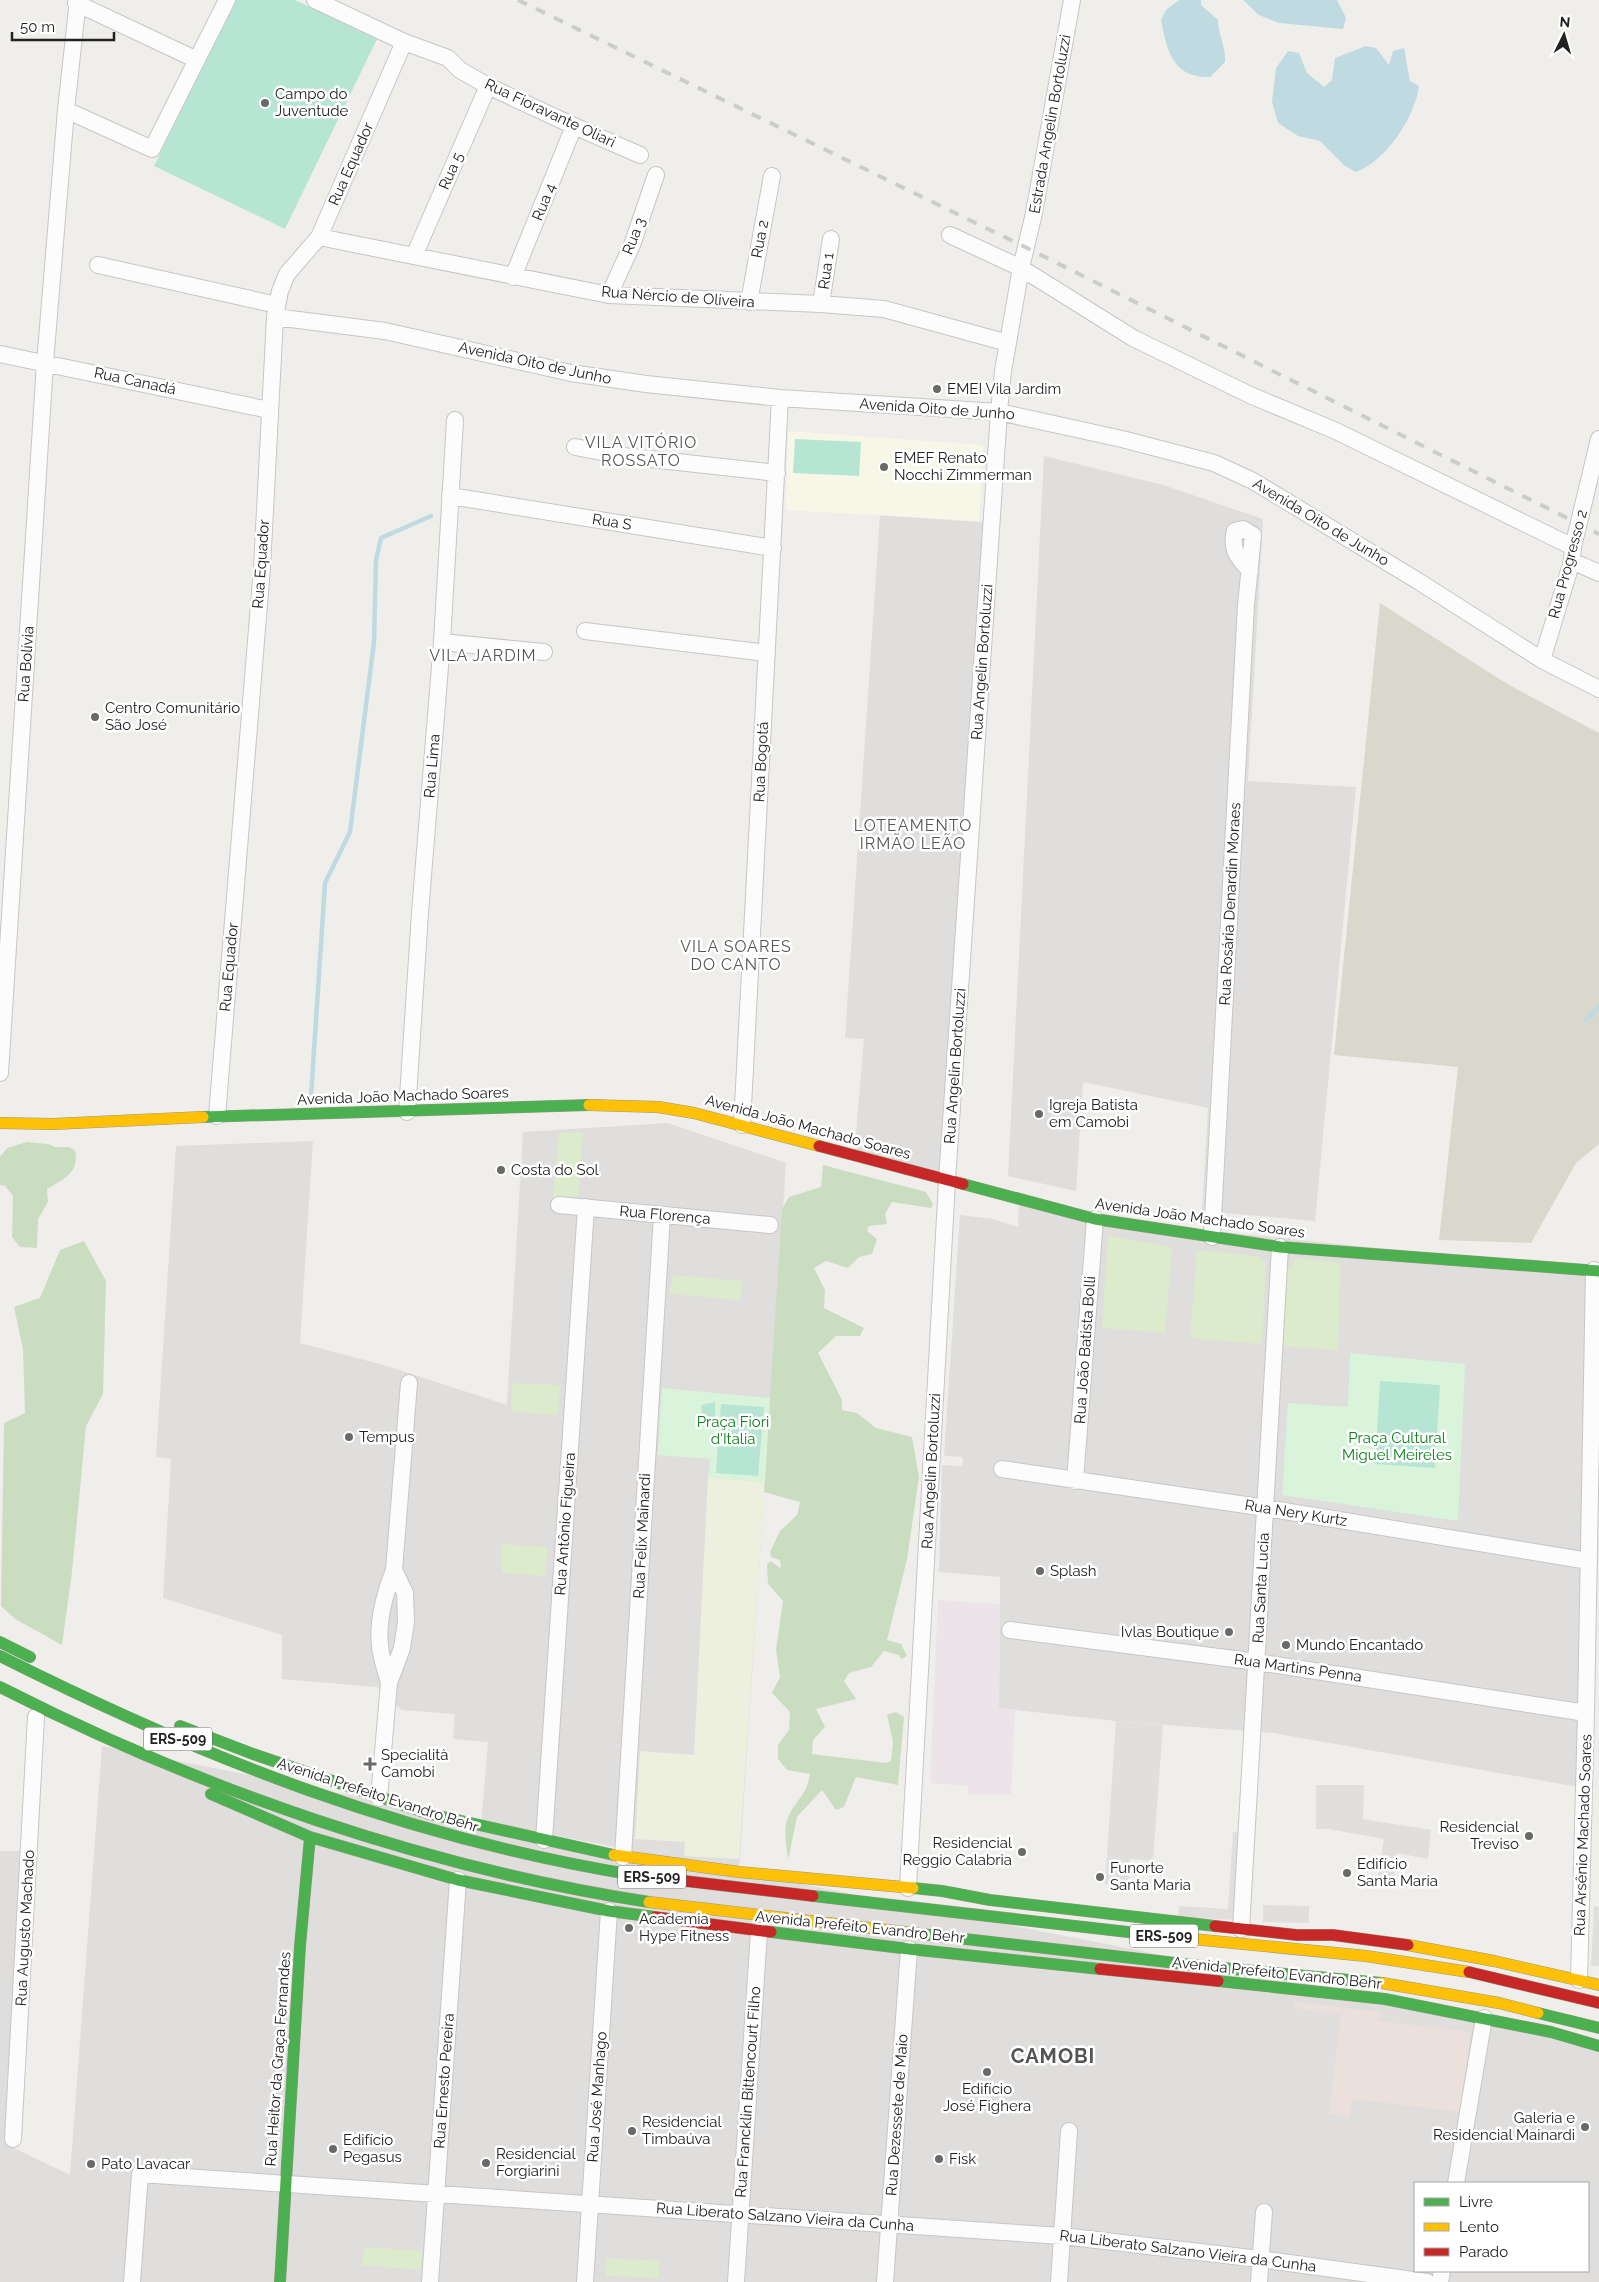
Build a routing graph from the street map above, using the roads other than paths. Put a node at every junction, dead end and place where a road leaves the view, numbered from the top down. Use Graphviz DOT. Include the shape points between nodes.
graph roads {
  1 [pos="227,0"];
  2 [pos="315,0"];
  3 [pos="1072,0"];
  4 [pos="77,2"];
  5 [pos="404,42"];
  6 [pos="197,60"];
  7 [pos="488,86"];
  8 [pos="66,110"];
  9 [pos="574,126"];
  10 [pos="640,155"];
  11 [pos="656,175"];
  12 [pos="772,176"];
  13 [pos="950,235"];
  14 [pos="319,237"];
  15 [pos="831,239"];
  16 [pos="1027,248"];
  17 [pos="414,256"];
  18 [pos="98,264"];
  19 [pos="1021,268"];
  20 [pos="513,277"];
  21 [pos="609,295"];
  22 [pos="749,302"];
  23 [pos="821,304"];
  24 [pos="276,311"];
  25 [pos="1008,343"];
  26 [pos="0,354"];
  27 [pos="45,362"];
  28 [pos="780,398"];
  29 [pos="269,410"];
  30 [pos="999,412"];
  31 [pos="455,420"];
  32 [pos="1599,439"];
  33 [pos="575,447"];
  34 [pos="777,473"];
  35 [pos="1595,474"];
  36 [pos="450,496"];
  37 [pos="773,548"];
  38 [pos="1573,554"];
  39 [pos="1250,571"];
  40 [pos="1599,573"];
  41 [pos="585,631"];
  42 [pos="442,642"];
  43 [pos="544,652"];
  44 [pos="767,653"];
  45 [pos="1542,660"];
  46 [pos="1599,688"];
  47 [pos="0,1073"];
  48 [pos="407,1112"];
  49 [pos="217,1116"];
  50 [pos="0,1123"];
  51 [pos="742,1125"];
  52 [pos="947,1181"];
  53 [pos="559,1205"];
  54 [pos="586,1208"];
  55 [pos="662,1215"];
  56 [pos="1095,1219"];
  57 [pos="770,1225"];
  58 [pos="1212,1237"];
  59 [pos="1280,1247"];
  60 [pos="1597,1271"];
  61 [pos="409,1383"];
  62 [pos="1002,1469"];
  63 [pos="1075,1481"];
  64 [pos="1266,1508"];
  65 [pos="1589,1561"];
  66 [pos="394,1570"];
  67 [pos="1010,1630"];
  68 [pos="0,1642"];
  69 [pos="0,1656"];
  70 [pos="1257,1662"];
  71 [pos="389,1683"];
  72 [pos="0,1687"];
  73 [pos="0,1697"];
  74 [pos="1586,1713"];
  75 [pos="150,1714"];
  76 [pos="36,1717"];
  77 [pos="168,1721"];
  78 [pos="109,1740"];
  79 [pos="189,1785"];
  80 [pos="379,1798"];
  81 [pos="362,1808"];
  82 [pos="324,1822"];
  83 [pos="310,1837"];
  84 [pos="544,1840"];
  85 [pos="471,1842"];
  86 [pos="620,1865"];
  87 [pos="458,1880"];
  88 [pos="538,1882"];
  89 [pos="908,1888"];
  90 [pos="834,1898"];
  91 [pos="609,1911"];
  92 [pos="978,1913"];
  93 [pos="759,1931"];
  94 [pos="1238,1936"];
  95 [pos="1357,1938"];
  96 [pos="909,1949"];
  97 [pos="1305,1950"];
  98 [pos="1117,1956"];
  99 [pos="1410,1962"];
  100 [pos="1179,1963"];
  101 [pos="1202,1966"];
  102 [pos="1145,1973"];
  103 [pos="1579,1980"];
  104 [pos="1599,1985"];
  105 [pos="1599,2003"];
  106 [pos="1484,2018"];
  107 [pos="1599,2028"];
  108 [pos="1599,2046"];
  109 [pos="1069,2130"];
  110 [pos="13,2139"];
  111 [pos="1456,2182"];
  112 [pos="285,2184"];
  113 [pos="436,2194"];
  114 [pos="589,2204"];
  115 [pos="1264,2212"];
  116 [pos="740,2214"];
  117 [pos="889,2224"];
  118 [pos="1062,2236"];
  119 [pos="1260,2258"];
  120 [pos="132,2282"];
  121 [pos="280,2282"];
  122 [pos="430,2282"];
  123 [pos="585,2282"];
  124 [pos="736,2282"];
  125 [pos="885,2282"];
  126 [pos="1059,2282"];
  127 [pos="1259,2282"];
  128 [pos="1428,2282"];
  1 -- 6 [label="street"];
  2 -- 5 [label="street, Rua Fioravante Oliari"];
  3 -- 16 [label="street, Estrada Angelin Bortoluzzi"];
  4 -- 6 [label="street"];
  4 -- 8 [label="street, Rua Bolívia"];
  5 -- 7 [label="street, Rua Fioravante Oliari" via="448,58 460,70"];
  5 -- 14 [label="street, Rua Equador"];
  6 -- 8 [label="street" via="152,149"];
  7 -- 9 [label="street, Rua Fioravante Oliari"];
  7 -- 17 [label="street, Rua 5"];
  8 -- 27 [label="street, Rua Bolívia"];
  9 -- 10 [label="street, Rua Fioravante Oliari"];
  9 -- 20 [label="street, Rua 4"];
  11 -- 21 [label="street, Rua 3" via="632,245"];
  12 -- 22 [label="street, Rua 2"];
  13 -- 19 [label="street"];
  14 -- 17 [label="street, Rua Nércio de Oliveira"];
  14 -- 24 [label="street, Rua Equador" via="287,274"];
  15 -- 23 [label="street, Rua 1"];
  16 -- 19 [label="street, Rua Angelin Bortoluzzi"];
  17 -- 20 [label="street, Rua Nércio de Oliveira"];
  18 -- 24 [label="street, Avenida Oito de Junho"];
  19 -- 25 [label="street, Rua Angelin Bortoluzzi"];
  19 -- 38 [label="street" via="1133,338 1250,395 1336,431"];
  20 -- 21 [label="street, Rua Nércio de Oliveira"];
  21 -- 22 [label="street, Rua Nércio de Oliveira"];
  22 -- 23 [label="street, Rua Nércio de Oliveira"];
  23 -- 25 [label="street, Rua Nércio de Oliveira" via="884,309"];
  24 -- 28 [label="street, Avenida Oito de Junho" via="385,331 571,373"];
  24 -- 29 [label="street, Rua Equador"];
  25 -- 30 [label="street, Rua Angelin Bortoluzzi"];
  26 -- 27 [label="street, Rua Canadá"];
  27 -- 29 [label="street, Rua Canadá"];
  27 -- 47 [label="street, Rua Bolívia"];
  28 -- 30 [label="street, Avenida Oito de Junho"];
  28 -- 34 [label="street, Rua Bogotá"];
  29 -- 49 [label="street, Rua Equador" via="262,568"];
  30 -- 45 [label="street, Avenida Oito de Junho" via="1214,463 1254,480"];
  30 -- 52 [label="street, Rua Angelin Bortoluzzi"];
  31 -- 36 [label="street, Rua Lima"];
  32 -- 35 [label="street, Rua Progresso 2"];
  33 -- 34 [label="street" via="624,456"];
  34 -- 37 [label="street, Rua Bogotá"];
  35 -- 38 [label="street, Rua Progresso 2"];
  36 -- 37 [label="street, Rua S"];
  36 -- 42 [label="street, Rua Lima"];
  37 -- 44 [label="street, Rua Bogotá"];
  38 -- 40 [label="street"];
  38 -- 45 [label="street, Rua Progresso 2"];
  39 -- 58 [label="street, Rua Rosária Denardin Moraes"];
  41 -- 44 [label="street"];
  42 -- 43 [label="street"];
  42 -- 48 [label="street, Rua Lima"];
  44 -- 51 [label="street, Rua Bogotá"];
  45 -- 46 [label="street, Avenida Oito de Junho"];
  48 -- 49 [label="main road, Avenida João Machado Soares"];
  48 -- 51 [label="main road, Avenida João Machado Soares" via="595,1105 658,1107 694,1112"];
  49 -- 50 [label="main road, Avenida João Machado Soares" via="52,1124"];
  51 -- 52 [label="main road, Avenida João Machado Soares"];
  52 -- 56 [label="main road, Avenida João Machado Soares"];
  52 -- 89 [label="street, Rua Angelin Bortoluzzi"];
  53 -- 54 [label="street, Rua Florença"];
  54 -- 55 [label="street, Rua Florença"];
  54 -- 84 [label="street, Rua Antônio Figueira"];
  55 -- 57 [label="street, Rua Florença"];
  55 -- 86 [label="street, Rua Felix Mainardi"];
  56 -- 58 [label="main road, Avenida João Machado Soares"];
  56 -- 63 [label="street, Rua João Batista Bolli"];
  58 -- 59 [label="main road, Avenida João Machado Soares"];
  59 -- 60 [label="main road, Avenida João Machado Soares"];
  59 -- 64 [label="street, Rua Santa Lucia"];
  60 -- 65 [label="street, Rua Arsênio Machado Soares"];
  61 -- 66 [label="street"];
  62 -- 63 [label="street, Rua Nery Kurtz"];
  63 -- 64 [label="street, Rua Nery Kurtz"];
  64 -- 65 [label="street, Rua Nery Kurtz"];
  64 -- 70 [label="street, Rua Santa Lucia"];
  65 -- 74 [label="street, Rua Arsênio Machado Soares"];
  66 -- 71 [label="street" via="381,1618 380,1645"];
  66 -- 71 [label="street" via="404,1593 406,1622 402,1648"];
  67 -- 70 [label="street, Rua Martins Penna"];
  68 -- 75 [label="main road, ERS-509" via="104,1695"];
  69 -- 81 [label="main road, Avenida Prefeito Evandro Behr / ERS-509" via="201,1749"];
  70 -- 74 [label="street, Rua Martins Penna"];
  70 -- 94 [label="street, Rua Santa Lucia"];
  71 -- 80 [label="street"];
  72 -- 78 [label="main road, Avenida Prefeito Evandro Behr / ERS-509"];
  73 -- 76 [label="main road, Avenida Prefeito Evandro Behr / ERS-509"];
  74 -- 103 [label="street, Rua Arsênio Machado Soares"];
  76 -- 79 [label="main road, Avenida Prefeito Evandro Behr / ERS-509"];
  76 -- 110 [label="street, Rua Augusto Machado"];
  77 -- 80 [label="main road, Avenida Prefeito Evandro Behr / ERS-509"];
  78 -- 79 [label="main road, ERS-509"];
  78 -- 82 [label="main road, Avenida Prefeito Evandro Behr / ERS-509" via="192,1775"];
  79 -- 83 [label="main road, Avenida Prefeito Evandro Behr / ERS-509"];
  80 -- 84 [label="main road, Avenida Prefeito Evandro Behr / ERS-509" via="430,1814"];
  81 -- 82 [label="main road"];
  81 -- 85 [label="main road, Avenida Prefeito Evandro Behr / ERS-509"];
  82 -- 83 [label="main road"];
  82 -- 88 [label="main road, Avenida Prefeito Evandro Behr / ERS-509" via="416,1851"];
  83 -- 87 [label="main road, Avenida Prefeito Evandro Behr / ERS-509"];
  83 -- 112 [label="main road, Rua Heitor da Graça Fernandes"];
  84 -- 85 [label="main road, ERS-509"];
  84 -- 86 [label="main road, ERS-509"];
  85 -- 86 [label="main road, Avenida Prefeito Evandro Behr / ERS-509"];
  86 -- 89 [label="main road, Avenida Prefeito Evandro Behr / ERS-509"];
  86 -- 90 [label="main road, Avenida Prefeito Evandro Behr / ERS-509" via="687,1883"];
  87 -- 88 [label="main road, ERS-509"];
  87 -- 91 [label="main road, Avenida Prefeito Evandro Behr / ERS-509"];
  87 -- 113 [label="street, Rua Ernesto Pereira"];
  88 -- 98 [label="main road, Avenida Prefeito Evandro Behr / ERS-509" via="684,1907"];
  89 -- 90 [label="main road, ERS-509"];
  89 -- 92 [label="main road, ERS-509"];
  89 -- 94 [label="main road, Avenida Prefeito Evandro Behr / ERS-509"];
  90 -- 92 [label="main road, Avenida Prefeito Evandro Behr / ERS-509"];
  91 -- 93 [label="main road, Avenida Prefeito Evandro Behr / ERS-509"];
  91 -- 114 [label="street, Rua José Manhago"];
  92 -- 94 [label="main road, Avenida Prefeito Evandro Behr / ERS-509" via="1067,1926"];
  93 -- 96 [label="main road, Avenida Prefeito Evandro Behr / ERS-509"];
  93 -- 116 [label="street, Rua Francklin Bittencourt Filho"];
  94 -- 95 [label="main road, Avenida Prefeito Evandro Behr / ERS-509"];
  94 -- 97 [label="main road, Avenida Prefeito Evandro Behr / ERS-509"];
  94 -- 101 [label="main road, ERS-509"];
  95 -- 97 [label="main road, ERS-509"];
  95 -- 99 [label="main road, ERS-509"];
  95 -- 103 [label="main road, Avenida Prefeito Evandro Behr / ERS-509" via="1428,1948"];
  96 -- 102 [label="main road, Avenida Prefeito Evandro Behr / ERS-509"];
  96 -- 117 [label="street, Rua Dezessete de Maio"];
  97 -- 99 [label="main road, Avenida Prefeito Evandro Behr / ERS-509"];
  98 -- 100 [label="main road, Avenida Prefeito Evandro Behr / ERS-509"];
  98 -- 102 [label="main road, ERS-509"];
  99 -- 105 [label="main road, Avenida Prefeito Evandro Behr / ERS-509" via="1492,1977"];
  100 -- 101 [label="main road, Avenida Prefeito Evandro Behr / ERS-509"];
  100 -- 102 [label="main road, ERS-509"];
  101 -- 107 [label="main road, Avenida Prefeito Evandro Behr / ERS-509" via="1388,1984 1492,2002"];
  102 -- 106 [label="main road, Avenida Prefeito Evandro Behr / ERS-509" via="1386,1999"];
  103 -- 104 [label="main road, Avenida Prefeito Evandro Behr / ERS-509"];
  106 -- 108 [label="main road, Avenida Prefeito Evandro Behr / ERS-509"];
  106 -- 111 [label="street"];
  109 -- 118 [label="street"];
  112 -- 113 [label="street, Rua Liberato Salzano Vieira da Cunha"];
  112 -- 120 [label="street, Rua Liberato Salzano Vieira da Cunha" via="140,2174"];
  112 -- 121 [label="main road, Rua Heitor da Graça Fernandes"];
  113 -- 114 [label="street, Rua Liberato Salzano Vieira da Cunha"];
  113 -- 122 [label="street, Rua Ernesto Pereira"];
  114 -- 116 [label="street, Rua Liberato Salzano Vieira da Cunha"];
  114 -- 123 [label="street, Rua José Manhago"];
  115 -- 119 [label="street"];
  116 -- 117 [label="street, Rua Liberato Salzano Vieira da Cunha"];
  116 -- 124 [label="street, Rua Francklin Bittencourt Filho"];
  117 -- 118 [label="street, Rua Liberato Salzano Vieira da Cunha"];
  117 -- 125 [label="street, Rua Dezessete de Maio"];
  118 -- 119 [label="street, Rua Liberato Salzano Vieira da Cunha"];
  118 -- 126 [label="street"];
  119 -- 127 [label="street"];
  119 -- 128 [label="street, Rua Liberato Salzano Vieira da Cunha"];
}
